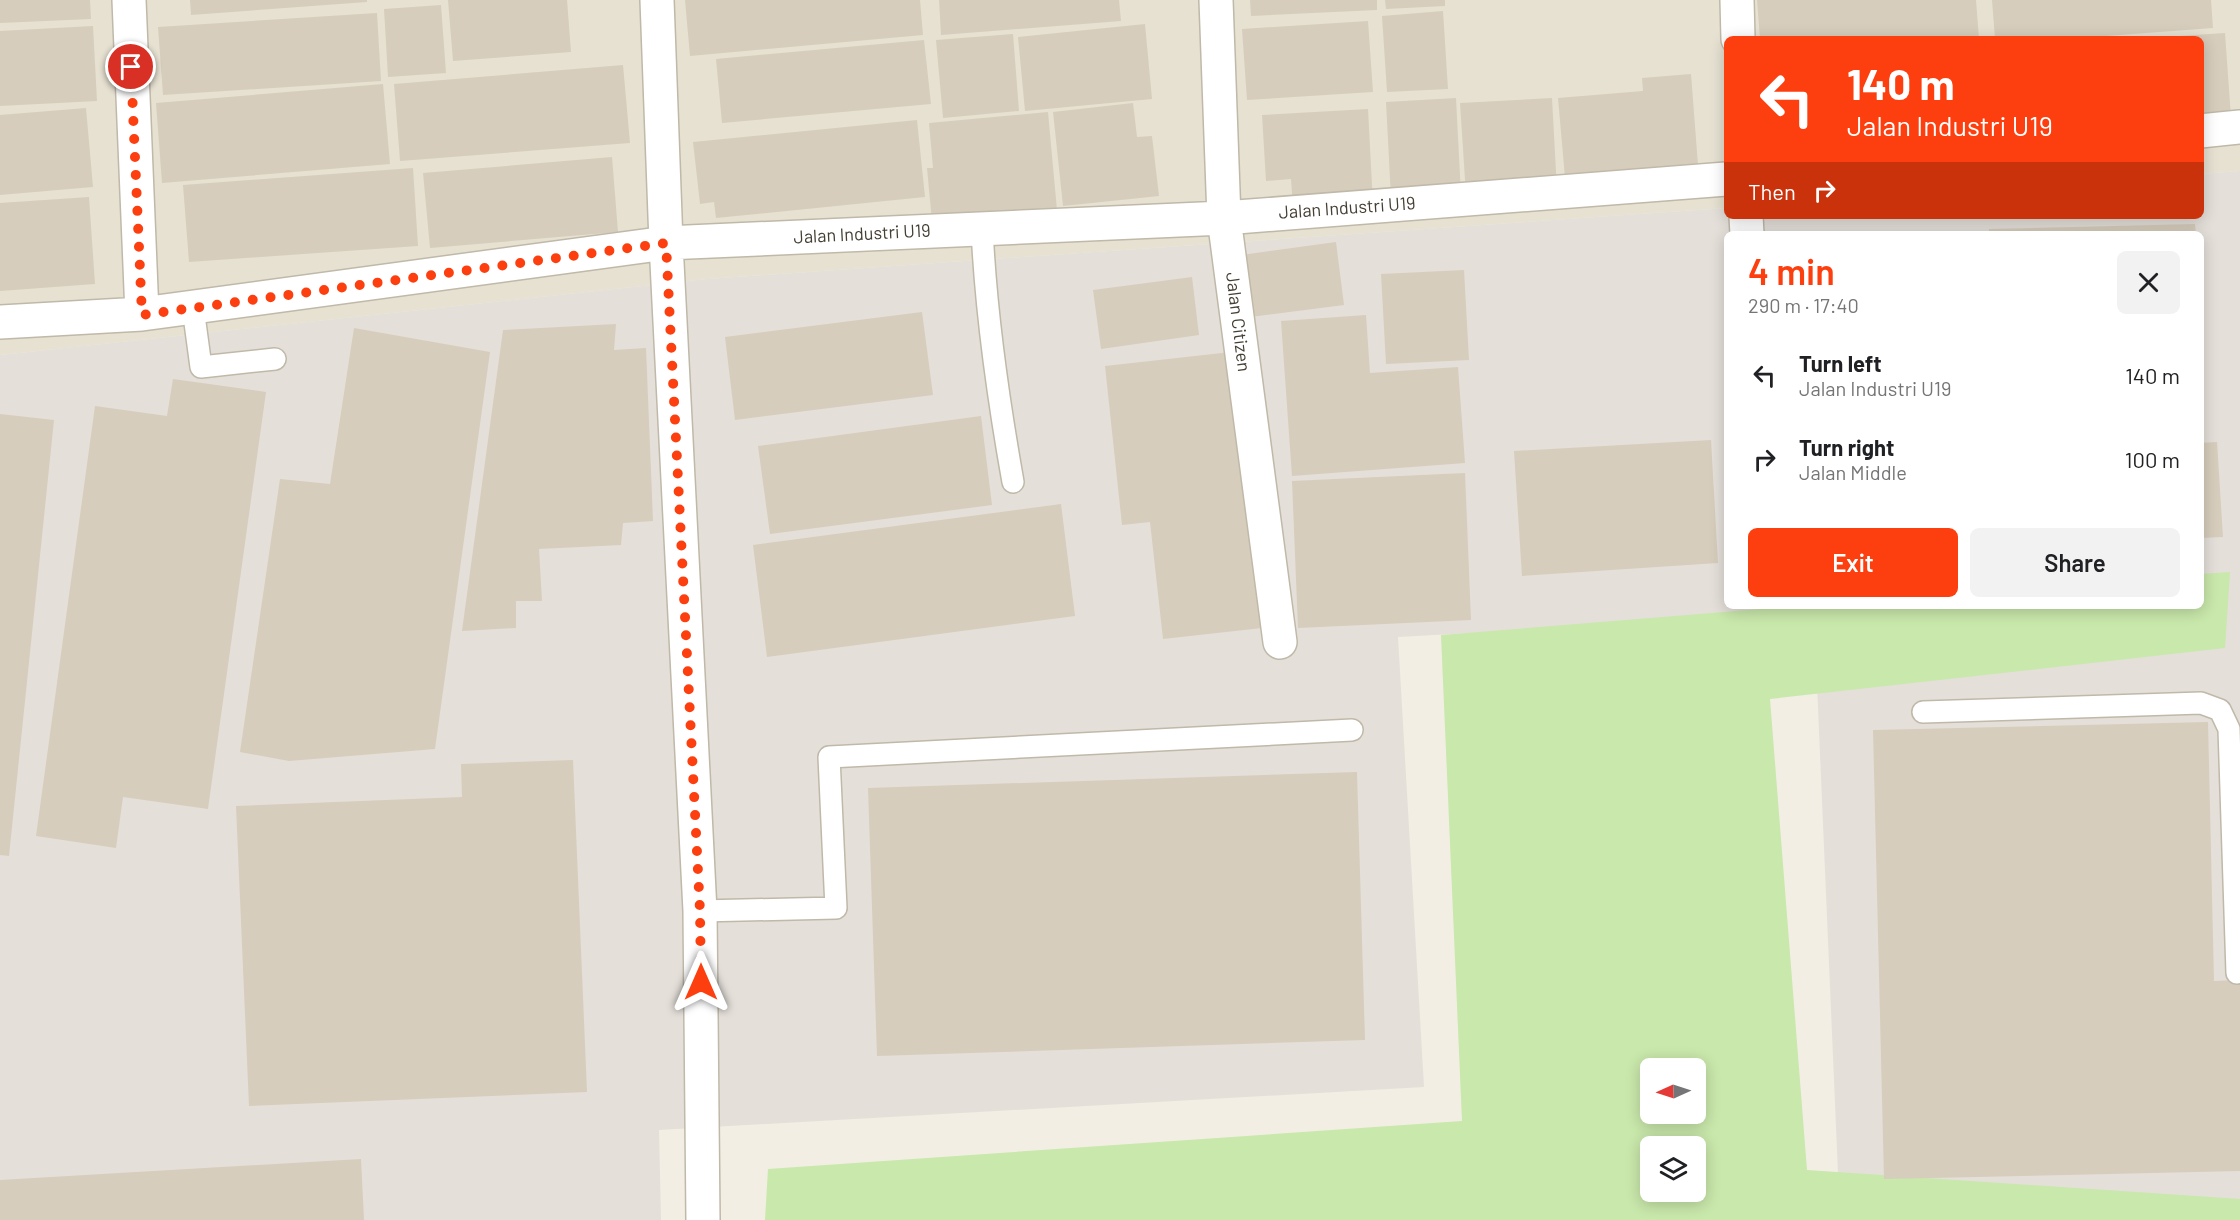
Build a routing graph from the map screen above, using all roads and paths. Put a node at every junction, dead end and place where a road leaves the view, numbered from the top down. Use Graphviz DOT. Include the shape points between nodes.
graph roads {
  1 [pos="129,0"];
  2 [pos="657,0"];
  3 [pos="1216,0"];
  4 [pos="1737,0"];
  5 [pos="1738,36"];
  6 [pos="2240,127"];
  7 [pos="2204,131"];
  8 [pos="1724,179"];
  9 [pos="1224,218"];
  10 [pos="982,229"];
  11 [pos="666,243"];
  12 [pos="193,308"];
  13 [pos="142,315"];
  14 [pos="0,322"];
  15 [pos="275,359"];
  16 [pos="1013,482"];
  17 [pos="1280,642"];
  18 [pos="1923,712"];
  19 [pos="1352,730"];
  20 [pos="2238,892"];
  21 [pos="700,911"];
  22 [pos="2237,973"];
  23 [pos="703,1220"];
  1 -- 13 [label="street"];
  2 -- 11 [label="street"];
  3 -- 9 [label="street, Jalan Citizen"];
  4 -- 5 [label="street"];
  6 -- 7 [label="street"];
  8 -- 9 [label="street, Jalan Industri U19"];
  9 -- 10 [label="street, Jalan Industri U19"];
  9 -- 17 [label="street, Jalan Citizen"];
  10 -- 11 [label="street, Jalan Industri U19"];
  10 -- 16 [label="lane" via="986,308"];
  11 -- 12 [label="street, Jalan Industri U19"];
  11 -- 21 [label="street"];
  12 -- 13 [label="street, Jalan Industri U19"];
  12 -- 15 [label="lane" via="201,367"];
  13 -- 14 [label="street, Jalan Industri U19"];
  18 -- 20 [label="lane" via="2212,705 2220,710 2229,729"];
  19 -- 21 [label="lane" via="829,757 836,908"];
  20 -- 22 [label="lane"];
  21 -- 23 [label="street"];
}
